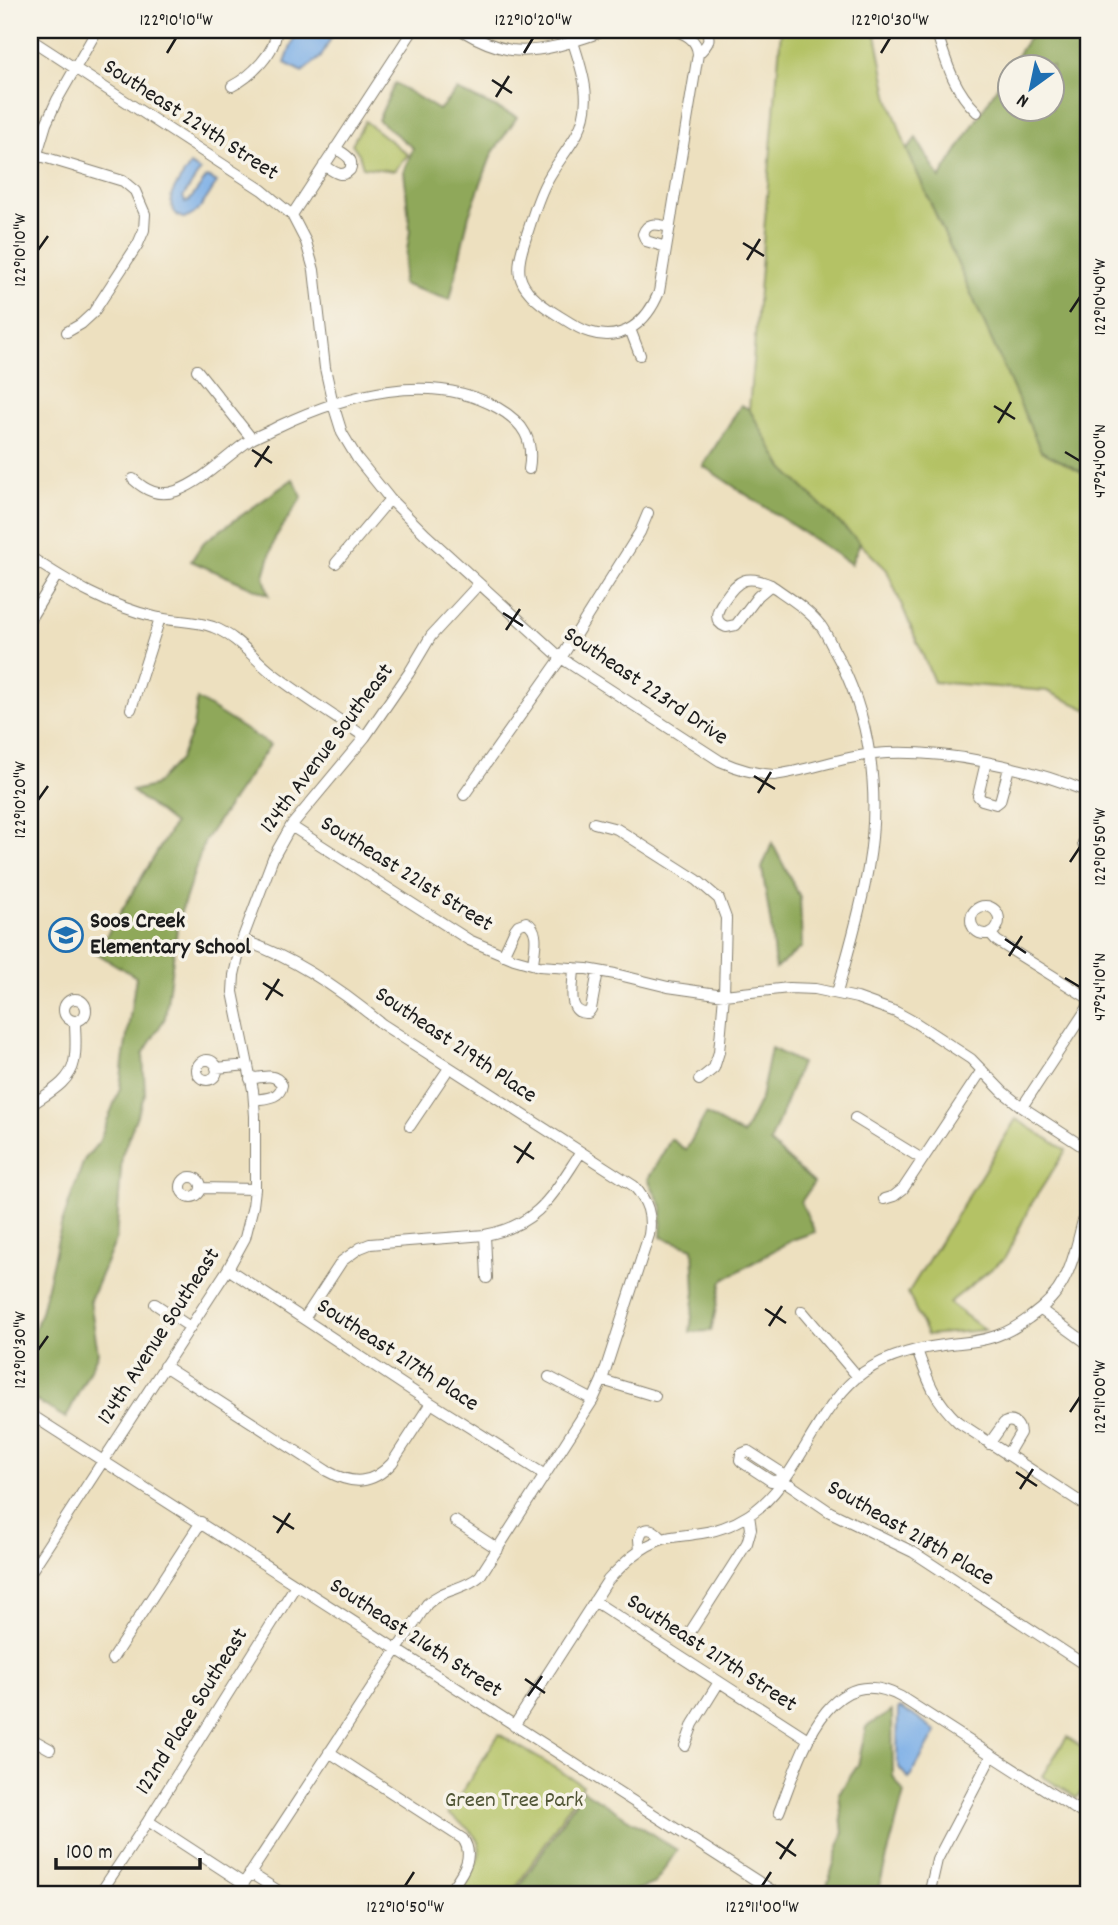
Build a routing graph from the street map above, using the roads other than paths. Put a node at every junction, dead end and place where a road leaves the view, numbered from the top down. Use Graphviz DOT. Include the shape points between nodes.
graph roads {
  1 [pos="97,30"];
  2 [pos="276,30"];
  3 [pos="413,30"];
  4 [pos="461,30"];
  5 [pos="607,30"];
  6 [pos="678,30"];
  7 [pos="705,30"];
  8 [pos="939,31"];
  9 [pos="30,39"];
  10 [pos="573,42"];
  11 [pos="698,54"];
  12 [pos="76,69"];
  13 [pos="232,86"];
  14 [pos="977,112"];
  15 [pos="335,148"];
  16 [pos="37,155"];
  17 [pos="324,165"];
  18 [pos="30,177"];
  19 [pos="292,215"];
  20 [pos="670,227"];
  21 [pos="666,247"];
  22 [pos="630,329"];
  23 [pos="67,332"];
  24 [pos="640,355"];
  25 [pos="197,370"];
  26 [pos="333,404"];
  27 [pos="252,439"];
  28 [pos="530,469"];
  29 [pos="133,480"];
  30 [pos="390,499"];
  31 [pos="648,513"];
  32 [pos="30,557"];
  33 [pos="336,562"];
  34 [pos="57,575"];
  35 [pos="479,584"];
  36 [pos="771,585"];
  37 [pos="159,618"];
  38 [pos="30,619"];
  39 [pos="561,659"];
  40 [pos="131,709"];
  41 [pos="365,737"];
  42 [pos="870,754"];
  43 [pos="986,762"];
  44 [pos="1009,768"];
  45 [pos="1088,792"];
  46 [pos="464,795"];
  47 [pos="594,823"];
  48 [pos="291,826"];
  49 [pos="1088,833"];
  50 [pos="1088,850"];
  51 [pos="990,933"];
  52 [pos="242,940"];
  53 [pos="503,955"];
  54 [pos="533,964"];
  55 [pos="574,968"];
  56 [pos="598,971"];
  57 [pos="837,993"];
  58 [pos="724,995"];
  59 [pos="1088,998"];
  60 [pos="1088,1007"];
  61 [pos="75,1021"];
  62 [pos="248,1065"];
  63 [pos="216,1068"];
  64 [pos="449,1068"];
  65 [pos="982,1070"];
  66 [pos="250,1079"];
  67 [pos="699,1080"];
  68 [pos="254,1100"];
  69 [pos="30,1105"];
  70 [pos="1022,1107"];
  71 [pos="855,1118"];
  72 [pos="410,1126"];
  73 [pos="1088,1150"];
  74 [pos="581,1152"];
  75 [pos="922,1159"];
  76 [pos="201,1188"];
  77 [pos="255,1189"];
  78 [pos="884,1199"];
  79 [pos="1088,1204"];
  80 [pos="485,1235"];
  81 [pos="228,1269"];
  82 [pos="487,1278"];
  83 [pos="155,1304"];
  84 [pos="1041,1310"];
  85 [pos="802,1311"];
  86 [pos="304,1319"];
  87 [pos="190,1327"];
  88 [pos="1088,1344"];
  89 [pos="917,1350"];
  90 [pos="164,1366"];
  91 [pos="549,1377"];
  92 [pos="858,1377"];
  93 [pos="602,1380"];
  94 [pos="655,1395"];
  95 [pos="593,1400"];
  96 [pos="431,1403"];
  97 [pos="30,1413"];
  98 [pos="989,1444"];
  99 [pos="1007,1455"];
  100 [pos="103,1460"];
  101 [pos="545,1475"];
  102 [pos="783,1480"];
  103 [pos="1088,1507"];
  104 [pos="749,1515"];
  105 [pos="455,1521"];
  106 [pos="201,1522"];
  107 [pos="663,1539"];
  108 [pos="498,1549"];
  109 [pos="640,1551"];
  110 [pos="30,1573"];
  111 [pos="296,1585"];
  112 [pos="594,1601"];
  113 [pos="687,1637"];
  114 [pos="397,1650"];
  115 [pos="112,1659"];
  116 [pos="1088,1667"];
  117 [pos="719,1682"];
  118 [pos="514,1726"];
  119 [pos="30,1738"];
  120 [pos="808,1739"];
  121 [pos="685,1746"];
  122 [pos="50,1749"];
  123 [pos="329,1752"];
  124 [pos="992,1755"];
  125 [pos="779,1812"];
  126 [pos="1088,1817"];
  127 [pos="148,1821"];
  128 [pos="250,1873"];
  129 [pos="243,1883"];
  130 [pos="99,1895"];
  131 [pos="236,1895"];
  132 [pos="285,1895"];
  133 [pos="447,1895"];
  134 [pos="779,1895"];
  135 [pos="929,1895"];
  1 -- 12 [label="street"];
  2 -- 13 [label="street" via="274,43 256,69"];
  3 -- 15 [label="street"];
  4 -- 10 [label="street" via="512,50"];
  5 -- 10 [label="street"];
  6 -- 11 [label="street" via="693,40"];
  7 -- 11 [label="street" via="709,41"];
  8 -- 14 [label="street" via="951,77"];
  9 -- 12 [label="street, Southeast 224th Street"];
  10 -- 22 [label="street" via="586,80 583,116 539,199 523,246 520,277 545,307 587,332 603,335"];
  11 -- 20 [label="street"];
  12 -- 16 [label="street" via="46,124"];
  12 -- 19 [label="street, Southeast 224th Street" via="262,190"];
  15 -- 17 [label="street"];
  15 -- 17 [label="street" via="351,159 351,170 340,175"];
  16 -- 18 [label="street"];
  16 -- 23 [label="street" via="123,181 135,191 145,214 138,244 93,313"];
  17 -- 19 [label="street"];
  19 -- 26 [label="street, Southeast 223rd Drive" via="314,270"];
  20 -- 21 [label="street"];
  20 -- 21 [label="street" via="651,224 643,233 646,241"];
  21 -- 22 [label="street" via="653,307"];
  22 -- 24 [label="street"];
  25 -- 27 [label="street"];
  26 -- 27 [label="street"];
  26 -- 28 [label="street" via="406,390 460,393 483,400 503,411 527,436"];
  26 -- 30 [label="street, Southeast 223rd Drive" via="342,433 357,458"];
  27 -- 29 [label="street" via="174,492 143,489"];
  30 -- 33 [label="street"];
  30 -- 35 [label="street, Southeast 223rd Drive"];
  31 -- 39 [label="street"];
  32 -- 34 [label="street"];
  34 -- 37 [label="street" via="98,598"];
  34 -- 38 [label="street"];
  35 -- 39 [label="street, Southeast 223rd Drive"];
  35 -- 41 [label="street, 124th Avenue Southeast" via="431,635"];
  36 -- 36 [label="street" via="736,625 726,627 718,622 718,608 734,585 757,580"];
  36 -- 42 [label="street" via="821,626 855,695"];
  37 -- 40 [label="street"];
  37 -- 41 [label="street" via="212,626 231,636 270,671"];
  39 -- 42 [label="street, Southeast 223rd Drive" via="740,770 761,775 788,773"];
  39 -- 46 [label="street"];
  41 -- 48 [label="street, 124th Avenue Southeast"];
  42 -- 43 [label="street, Southeast 223rd Drive" via="902,752"];
  42 -- 57 [label="street" via="873,805 868,868"];
  43 -- 44 [label="street, Southeast 223rd Drive"];
  43 -- 44 [label="street" via="979,798 996,804"];
  44 -- 45 [label="street, Southeast 223rd Drive"];
  47 -- 58 [label="street" via="638,841 719,899 726,918"];
  48 -- 52 [label="street, 124th Avenue Southeast" via="273,858"];
  48 -- 53 [label="street, Southeast 221st Street" via="469,940"];
  49 -- 50 [label="street" via="1083,843"];
  51 -- 59 [label="street"];
  52 -- 62 [label="street, 124th Avenue Southeast" via="233,992"];
  52 -- 64 [label="street, Southeast 219th Place" via="284,956"];
  53 -- 54 [label="street, Southeast 221st Street"];
  53 -- 54 [label="street, Southeast 221st Street" via="515,929 526,922 536,933"];
  54 -- 55 [label="street, Southeast 221st Street"];
  55 -- 56 [label="street, Southeast 221st Street"];
  55 -- 56 [label="street" via="572,1003 582,1013 591,1009"];
  56 -- 58 [label="street, Southeast 221st Street"];
  57 -- 58 [label="street, Southeast 221st Street" via="789,988"];
  57 -- 65 [label="street, Southeast 221st Street" via="896,1012"];
  58 -- 67 [label="street" via="718,1061"];
  60 -- 70 [label="street"];
  61 -- 69 [label="street" via="72,1069 61,1084"];
  62 -- 63 [label="street"];
  62 -- 66 [label="street, 124th Avenue Southeast"];
  64 -- 72 [label="street"];
  64 -- 74 [label="street, Southeast 219th Place"];
  65 -- 70 [label="street, Southeast 221st Street"];
  65 -- 75 [label="street"];
  66 -- 68 [label="street, 124th Avenue Southeast"];
  66 -- 68 [label="street" via="274,1076 282,1084 277,1095"];
  68 -- 77 [label="street, 124th Avenue Southeast"];
  70 -- 73 [label="street, Southeast 221st Street"];
  71 -- 75 [label="street"];
  74 -- 80 [label="street" via="541,1209 517,1226"];
  74 -- 93 [label="street, Southeast 219th Place" via="634,1186 650,1211 649,1236"];
  75 -- 78 [label="street" via="903,1189"];
  76 -- 77 [label="street"];
  77 -- 81 [label="street, 124th Avenue Southeast" via="245,1238"];
  79 -- 84 [label="street" via="1063,1283"];
  80 -- 82 [label="street"];
  80 -- 86 [label="street" via="360,1248 342,1261"];
  81 -- 86 [label="street, Southeast 217th Place"];
  81 -- 87 [label="street, 124th Avenue Southeast"];
  83 -- 87 [label="street"];
  84 -- 88 [label="street"];
  84 -- 89 [label="street" via="1002,1334"];
  85 -- 92 [label="street"];
  86 -- 96 [label="street, Southeast 217th Place"];
  87 -- 90 [label="street, 124th Avenue Southeast"];
  89 -- 92 [label="street" via="892,1357"];
  89 -- 98 [label="street" via="929,1385 948,1412"];
  90 -- 96 [label="street" via="327,1471 350,1481 377,1476 392,1463"];
  90 -- 100 [label="street, 124th Avenue Southeast"];
  91 -- 95 [label="street"];
  92 -- 102 [label="street" via="832,1405"];
  93 -- 94 [label="street"];
  93 -- 95 [label="street"];
  95 -- 101 [label="street"];
  96 -- 101 [label="street, Southeast 217th Place"];
  97 -- 100 [label="street, Southeast 216th Street"];
  98 -- 99 [label="street"];
  98 -- 99 [label="street" via="1004,1423 1015,1422 1020,1433"];
  99 -- 103 [label="street"];
  100 -- 106 [label="street, Southeast 216th Street"];
  100 -- 110 [label="street, 124th Avenue Southeast"];
  101 -- 108 [label="street"];
  102 -- 104 [label="street"];
  102 -- 116 [label="street, Southeast 218th Place" via="830,1512 913,1552"];
  104 -- 107 [label="street" via="715,1530"];
  104 -- 113 [label="street" via="747,1543"];
  105 -- 108 [label="street"];
  106 -- 111 [label="street, Southeast 216th Street"];
  106 -- 115 [label="street"];
  107 -- 109 [label="street"];
  107 -- 109 [label="street" via="652,1530 642,1531"];
  108 -- 114 [label="street" via="473,1581 427,1604"];
  109 -- 112 [label="street" via="608,1580"];
  111 -- 114 [label="street, Southeast 216th Street"];
  111 -- 127 [label="street, 122nd Place Southeast"];
  112 -- 117 [label="street, Southeast 217th Street"];
  112 -- 118 [label="street"];
  114 -- 118 [label="street, Southeast 216th Street"];
  114 -- 123 [label="street"];
  117 -- 120 [label="street, Southeast 217th Street"];
  117 -- 121 [label="street"];
  118 -- 134 [label="street, Southeast 216th Street"];
  119 -- 122 [label="street"];
  120 -- 124 [label="street" via="839,1696 878,1688 892,1692"];
  120 -- 125 [label="street"];
  123 -- 128 [label="street"];
  123 -- 133 [label="street" via="466,1844 467,1864"];
  124 -- 126 [label="street"];
  124 -- 135 [label="street" via="937,1860"];
  127 -- 129 [label="street"];
  127 -- 130 [label="street, 122nd Place Southeast"];
  128 -- 129 [label="street"];
  128 -- 132 [label="street"];
  129 -- 131 [label="street"];
}
